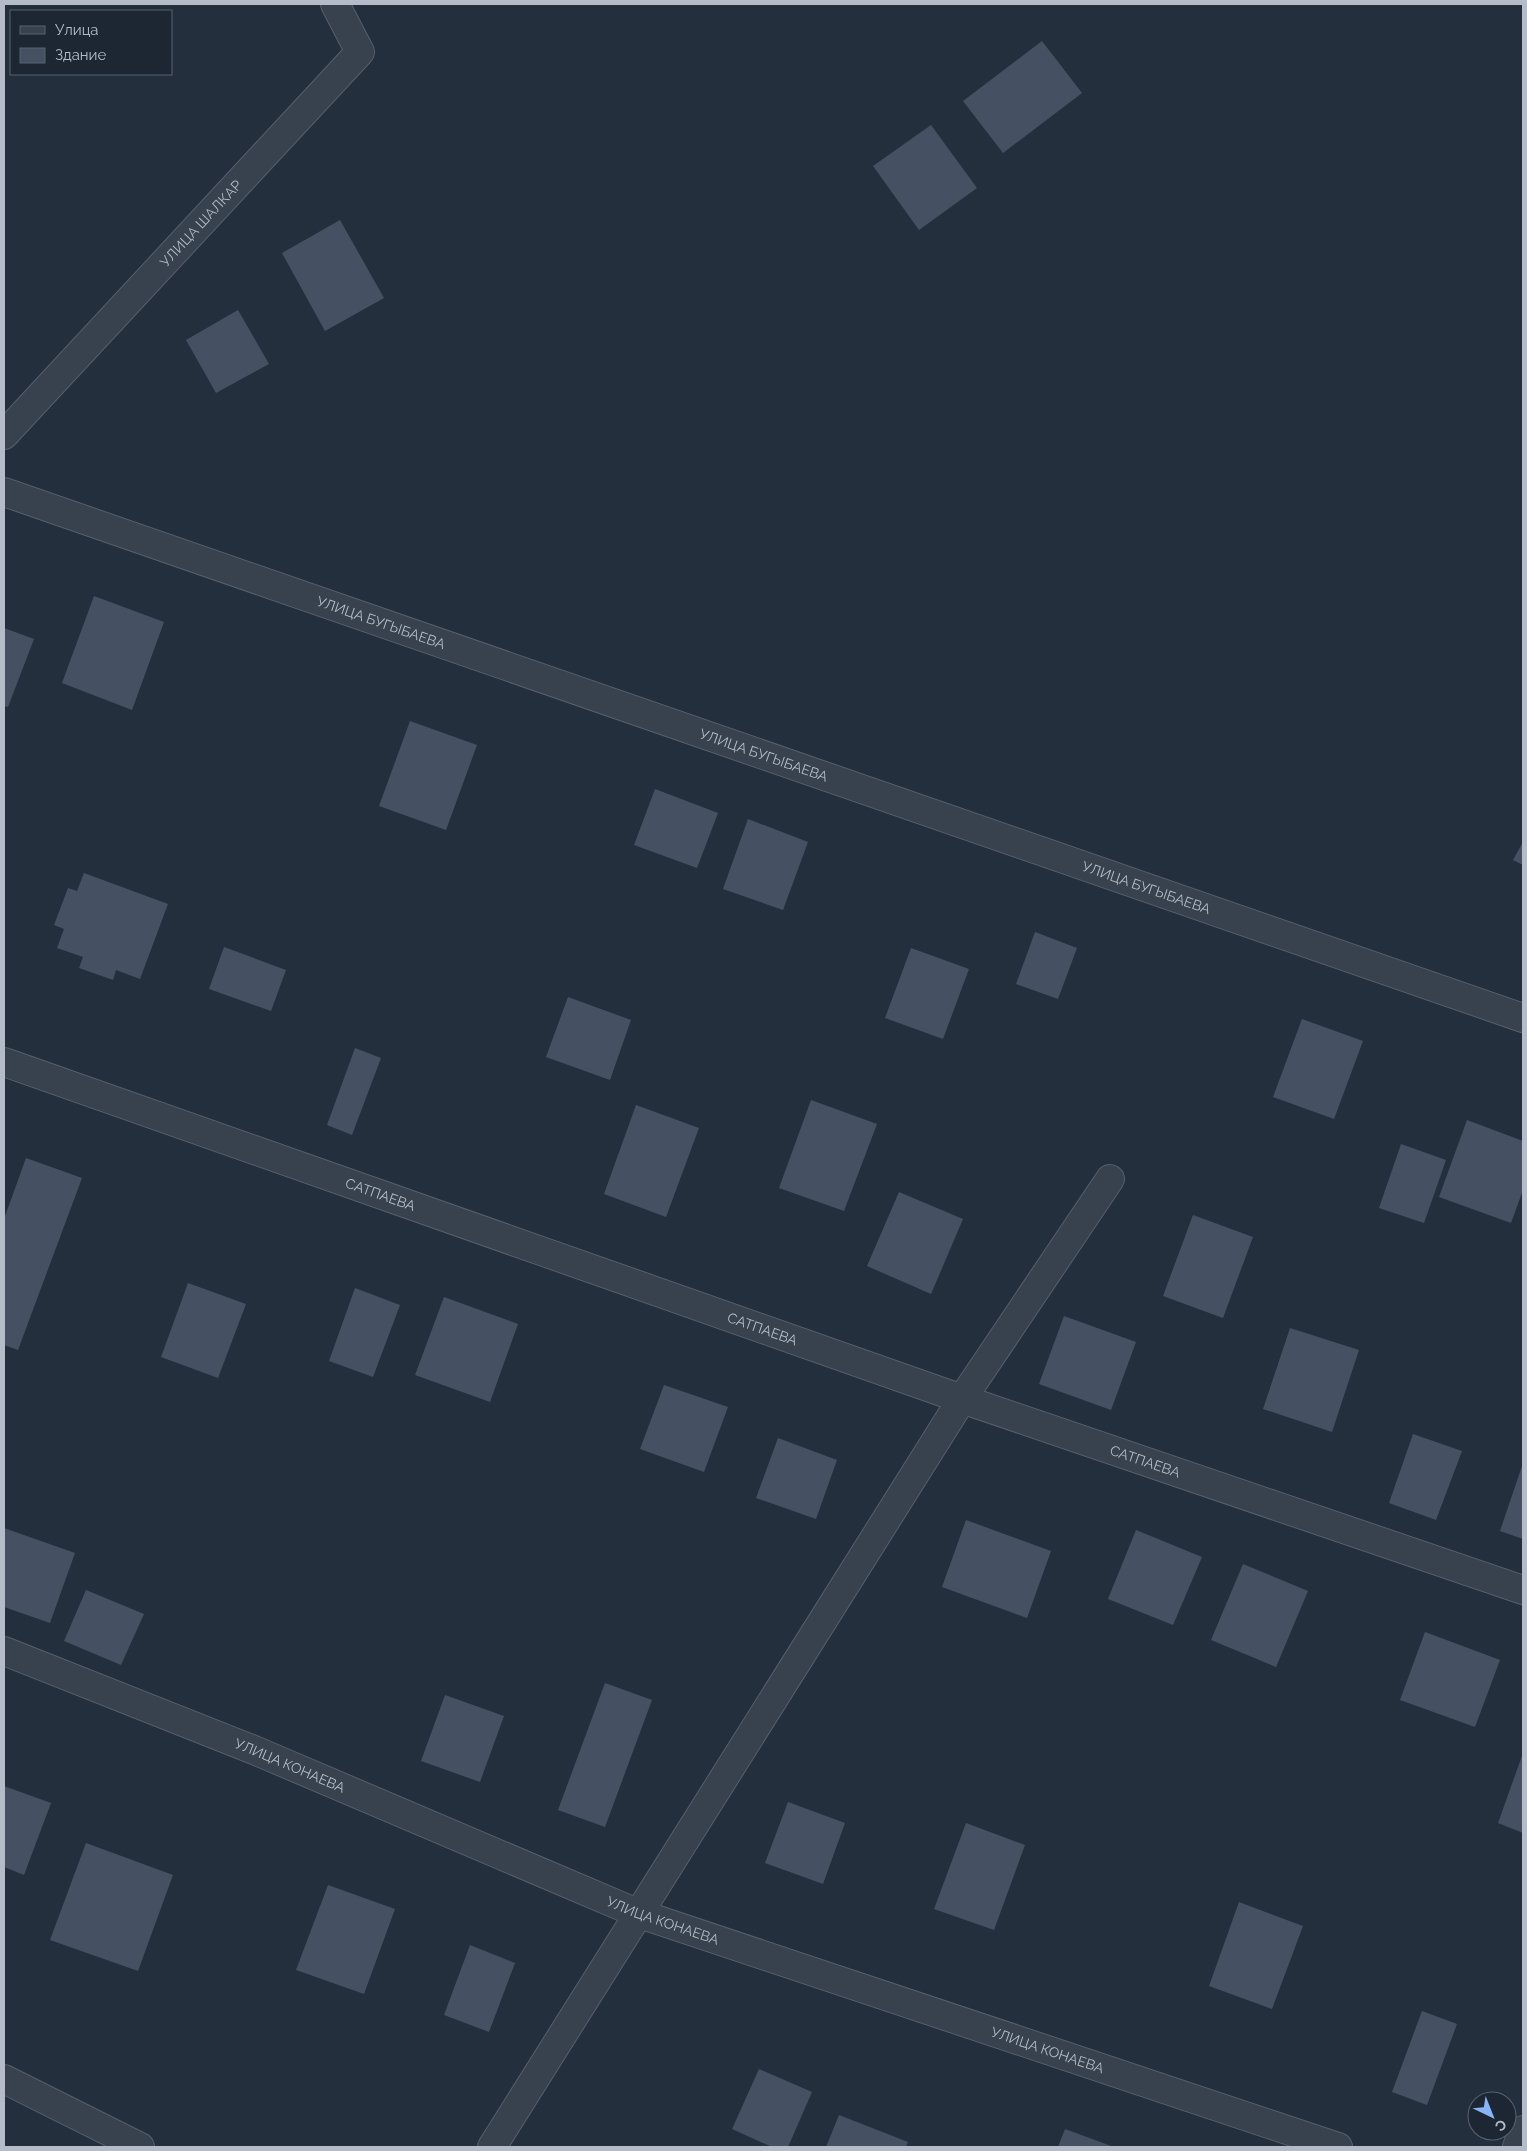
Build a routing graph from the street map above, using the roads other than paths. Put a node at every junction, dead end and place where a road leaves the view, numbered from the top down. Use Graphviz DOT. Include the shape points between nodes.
graph roads {
  1 [pos="335,4"];
  2 [pos="4,435"];
  3 [pos="4,492"];
  4 [pos="1523,1018"];
  5 [pos="4,1062"];
  6 [pos="1110,1179"];
  7 [pos="962,1399"];
  8 [pos="1523,1590"];
  9 [pos="4,1651"];
  10 [pos="638,1914"];
  11 [pos="4,2079"];
  12 [pos="1523,2130"];
  13 [pos="140,2147"];
  14 [pos="492,2147"];
  15 [pos="1338,2147"];
  16 [pos="1518,2147"];
  1 -- 2 [label="street, УЛИЦА ШАЛКАР" via="360,52"];
  3 -- 4 [label="street, УЛИЦА БУГЫБАЕВА"];
  5 -- 7 [label="street, САТПАЕВА"];
  6 -- 7 [label="street"];
  7 -- 8 [label="street, САТПАЕВА"];
  7 -- 10 [label="street"];
  9 -- 10 [label="street, УЛИЦА КОНАЕВА" via="254,1750"];
  10 -- 14 [label="street"];
  10 -- 15 [label="street, УЛИЦА КОНАЕВА"];
  11 -- 13 [label="street"];
  12 -- 16 [label="street"];
}
